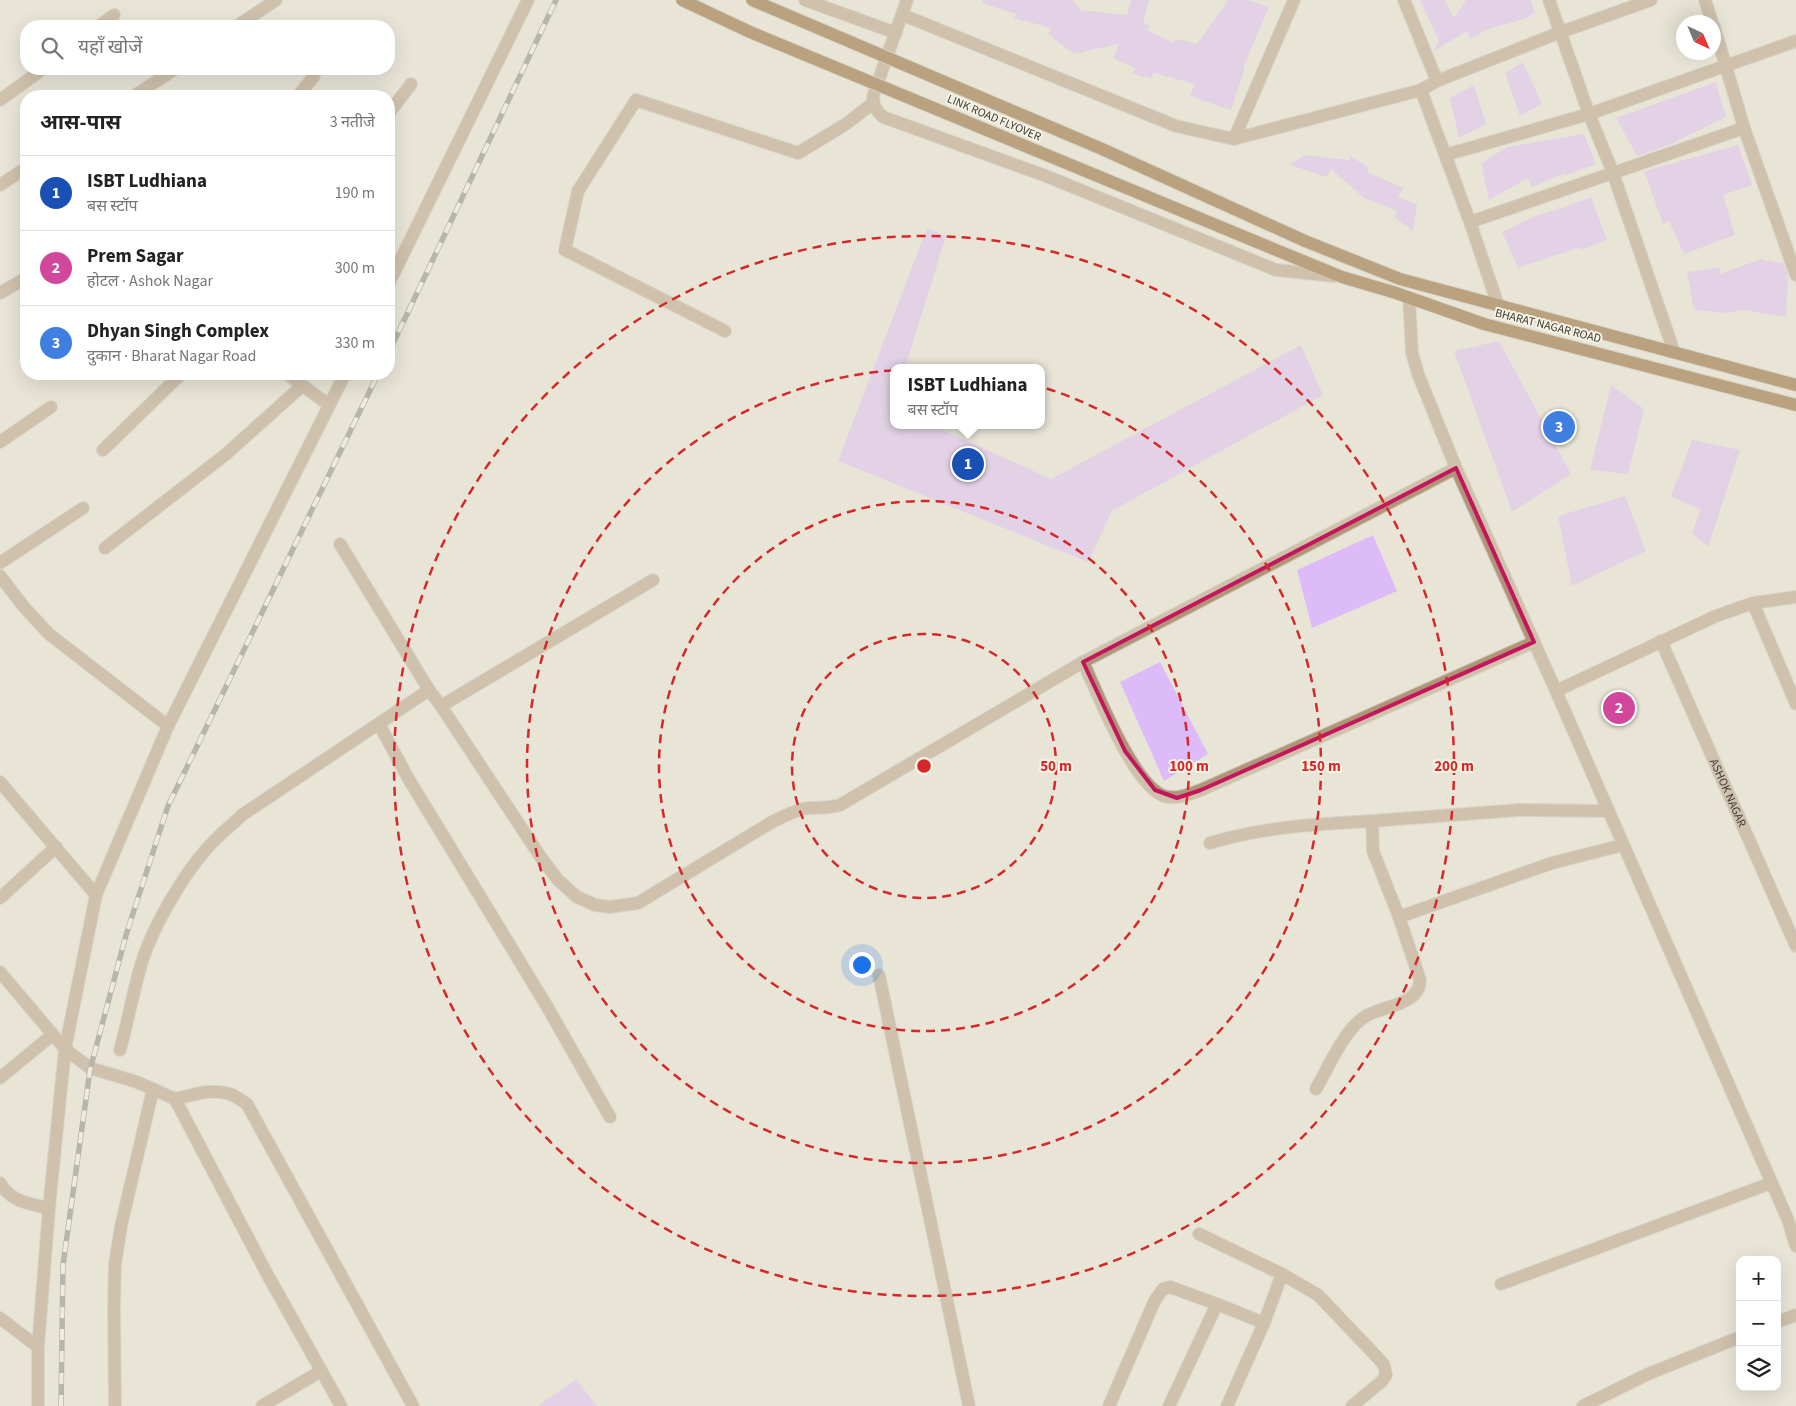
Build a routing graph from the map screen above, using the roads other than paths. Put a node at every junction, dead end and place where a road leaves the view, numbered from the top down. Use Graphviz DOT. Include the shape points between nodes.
graph roads {
  1 [pos="276,0"];
  2 [pos="528,0"];
  3 [pos="682,0"];
  4 [pos="752,0"];
  5 [pos="805,0"];
  6 [pos="907,0"];
  7 [pos="1294,0"];
  8 [pos="1404,0"];
  9 [pos="1549,0"];
  10 [pos="1651,0"];
  11 [pos="1705,0"];
  12 [pos="903,14"];
  13 [pos="114,15"];
  14 [pos="1710,15"];
  15 [pos="107,20"];
  16 [pos="246,20"];
  17 [pos="1561,32"];
  18 [pos="896,33"];
  19 [pos="1796,41"];
  20 [pos="1721,49"];
  21 [pos="1726,65"];
  22 [pos="35,75"];
  23 [pos="166,75"];
  24 [pos="314,76"];
  25 [pos="1437,81"];
  26 [pos="411,84"];
  27 [pos="143,90"];
  28 [pos="303,90"];
  29 [pos="1421,90"];
  30 [pos="0,100"];
  31 [pos="873,103"];
  32 [pos="395,105"];
  33 [pos="1589,114"];
  34 [pos="1744,128"];
  35 [pos="1234,139"];
  36 [pos="1445,155"];
  37 [pos="20,172"];
  38 [pos="1613,173"];
  39 [pos="0,185"];
  40 [pos="1470,222"];
  41 [pos="1305,241"];
  42 [pos="1298,259"];
  43 [pos="395,271"];
  44 [pos="1796,275"];
  45 [pos="1342,277"];
  46 [pos="20,282"];
  47 [pos="0,294"];
  48 [pos="1409,299"];
  49 [pos="1498,305"];
  50 [pos="725,331"];
  51 [pos="1674,352"];
  52 [pos="175,380"];
  53 [pos="294,380"];
  54 [pos="342,380"];
  55 [pos="1796,385"];
  56 [pos="302,386"];
  57 [pos="329,405"];
  58 [pos="1796,405"];
  59 [pos="51,407"];
  60 [pos="0,442"];
  61 [pos="103,450"];
  62 [pos="1456,468"];
  63 [pos="83,508"];
  64 [pos="340,544"];
  65 [pos="105,548"];
  66 [pos="0,562"];
  67 [pos="0,576"];
  68 [pos="653,580"];
  69 [pos="1796,597"];
  70 [pos="1753,603"];
  71 [pos="1661,641"];
  72 [pos="1534,642"];
  73 [pos="1083,662"];
  74 [pos="429,690"];
  75 [pos="1556,691"];
  76 [pos="1796,704"];
  77 [pos="442,706"];
  78 [pos="380,724"];
  79 [pos="168,726"];
  80 [pos="0,782"];
  81 [pos="1608,811"];
  82 [pos="1372,822"];
  83 [pos="1210,843"];
  84 [pos="1623,845"];
  85 [pos="56,846"];
  86 [pos="96,895"];
  87 [pos="0,898"];
  88 [pos="1399,917"];
  89 [pos="1795,941"];
  90 [pos="0,972"];
  91 [pos="879,975"];
  92 [pos="52,1035"];
  93 [pos="65,1049"];
  94 [pos="120,1050"];
  95 [pos="0,1078"];
  96 [pos="153,1088"];
  97 [pos="1316,1089"];
  98 [pos="175,1099"];
  99 [pos="610,1117"];
  100 [pos="0,1183"];
  101 [pos="1772,1184"];
  102 [pos="49,1208"];
  103 [pos="1792,1218"];
  104 [pos="1199,1234"];
  105 [pos="1796,1246"];
  106 [pos="1282,1274"];
  107 [pos="1501,1284"];
  108 [pos="1217,1304"];
  109 [pos="1796,1315"];
  110 [pos="0,1318"];
  111 [pos="1781,1321"];
  112 [pos="1264,1323"];
  113 [pos="1736,1339"];
  114 [pos="38,1347"];
  115 [pos="321,1371"];
  116 [pos="1590,1404"];
  117 [pos="38,1406"];
  118 [pos="115,1406"];
  119 [pos="262,1406"];
  120 [pos="340,1406"];
  121 [pos="414,1406"];
  122 [pos="969,1406"];
  123 [pos="1109,1406"];
  124 [pos="1169,1406"];
  125 [pos="1227,1406"];
  126 [pos="1352,1406"];
  1 -- 16 [label="street"];
  2 -- 43 [label="street"];
  3 -- 42 [label="main road, LINK ROAD FLYOVER, bridge" via="750,32"];
  4 -- 41 [label="main road, LINK ROAD FLYOVER, bridge" via="1102,149"];
  5 -- 18 [label="street"];
  6 -- 12 [label="street"];
  7 -- 35 [label="street"];
  8 -- 25 [label="street"];
  9 -- 17 [label="street"];
  10 -- 17 [label="street"];
  11 -- 14 [label="street"];
  12 -- 18 [label="street"];
  12 -- 35 [label="street" via="1176,126"];
  13 -- 15 [label="street"];
  17 -- 25 [label="street"];
  17 -- 33 [label="street"];
  18 -- 31 [label="street"];
  19 -- 21 [label="street"];
  20 -- 21 [label="street"];
  21 -- 33 [label="street"];
  21 -- 34 [label="street"];
  22 -- 30 [label="street"];
  23 -- 27 [label="street"];
  24 -- 28 [label="street"];
  25 -- 29 [label="street"];
  26 -- 32 [label="street"];
  29 -- 35 [label="street"];
  29 -- 36 [label="street"];
  31 -- 45 [label="street" via="883,116 1046,176 1276,270"];
  31 -- 50 [label="street" via="798,153 636,100 578,191 565,250"];
  33 -- 36 [label="street"];
  33 -- 38 [label="street"];
  34 -- 38 [label="street"];
  34 -- 44 [label="street"];
  36 -- 40 [label="street"];
  37 -- 39 [label="street"];
  38 -- 40 [label="street"];
  38 -- 51 [label="street"];
  40 -- 49 [label="street"];
  41 -- 49 [label="main road, BHARAT NAGAR ROAD" via="1400,279"];
  42 -- 45 [label="main road, BHARAT NAGAR ROAD"];
  45 -- 48 [label="main road, BHARAT NAGAR ROAD"];
  46 -- 47 [label="street"];
  48 -- 58 [label="main road, BHARAT NAGAR ROAD" via="1484,324"];
  48 -- 62 [label="street" via="1412,353"];
  49 -- 51 [label="main road, BHARAT NAGAR ROAD"];
  51 -- 55 [label="main road, BHARAT NAGAR ROAD"];
  52 -- 61 [label="street"];
  53 -- 56 [label="street"];
  54 -- 57 [label="street"];
  56 -- 57 [label="street"];
  56 -- 65 [label="street" via="225,455"];
  57 -- 79 [label="street"];
  59 -- 60 [label="street"];
  62 -- 72 [label="street"];
  62 -- 73 [label="street"];
  63 -- 66 [label="street"];
  64 -- 74 [label="street"];
  67 -- 79 [label="street" via="49,634"];
  68 -- 77 [label="street"];
  69 -- 70 [label="street"];
  70 -- 71 [label="street"];
  70 -- 76 [label="street"];
  71 -- 75 [label="street"];
  71 -- 89 [label="street, ASHOK NAGAR"];
  72 -- 73 [label="street" via="1201,790 1176,798 1163,796 1140,775 1125,751"];
  72 -- 75 [label="street"];
  73 -- 77 [label="street" via="840,805 794,812 638,903 610,907 594,905 577,897 558,880"];
  74 -- 77 [label="street"];
  74 -- 78 [label="street"];
  75 -- 81 [label="street"];
  78 -- 94 [label="street" via="242,815 215,839 193,866 162,916 141,964"];
  78 -- 99 [label="street" via="408,778 545,1003"];
  79 -- 86 [label="street"];
  80 -- 85 [label="street"];
  81 -- 82 [label="street" via="1519,810"];
  81 -- 84 [label="street"];
  82 -- 83 [label="street" via="1259,831"];
  82 -- 88 [label="street" via="1373,851"];
  84 -- 88 [label="street" via="1552,863"];
  84 -- 101 [label="street"];
  85 -- 86 [label="street"];
  85 -- 87 [label="street"];
  86 -- 93 [label="street"];
  88 -- 97 [label="street" via="1420,986 1413,996 1374,1012 1354,1026"];
  90 -- 92 [label="street"];
  91 -- 122 [label="street"];
  92 -- 93 [label="street"];
  92 -- 95 [label="street"];
  93 -- 96 [label="street" via="90,1068"];
  93 -- 102 [label="street"];
  96 -- 98 [label="street"];
  96 -- 118 [label="street" via="115,1264"];
  98 -- 115 [label="street"];
  98 -- 121 [label="street" via="221,1092 232,1094 247,1104"];
  100 -- 102 [label="street" via="19,1201"];
  101 -- 103 [label="street"];
  101 -- 107 [label="street"];
  102 -- 114 [label="street"];
  103 -- 105 [label="street"];
  104 -- 106 [label="street"];
  106 -- 112 [label="street"];
  106 -- 126 [label="street" via="1318,1295 1384,1365 1386,1375 1382,1381"];
  108 -- 112 [label="street"];
  108 -- 123 [label="street" via="1170,1287 1163,1289 1155,1300"];
  108 -- 124 [label="street"];
  109 -- 111 [label="street"];
  110 -- 114 [label="street"];
  112 -- 125 [label="street"];
  113 -- 116 [label="street" via="1648,1374"];
  114 -- 117 [label="street"];
  115 -- 119 [label="street"];
  115 -- 120 [label="street"];
}
